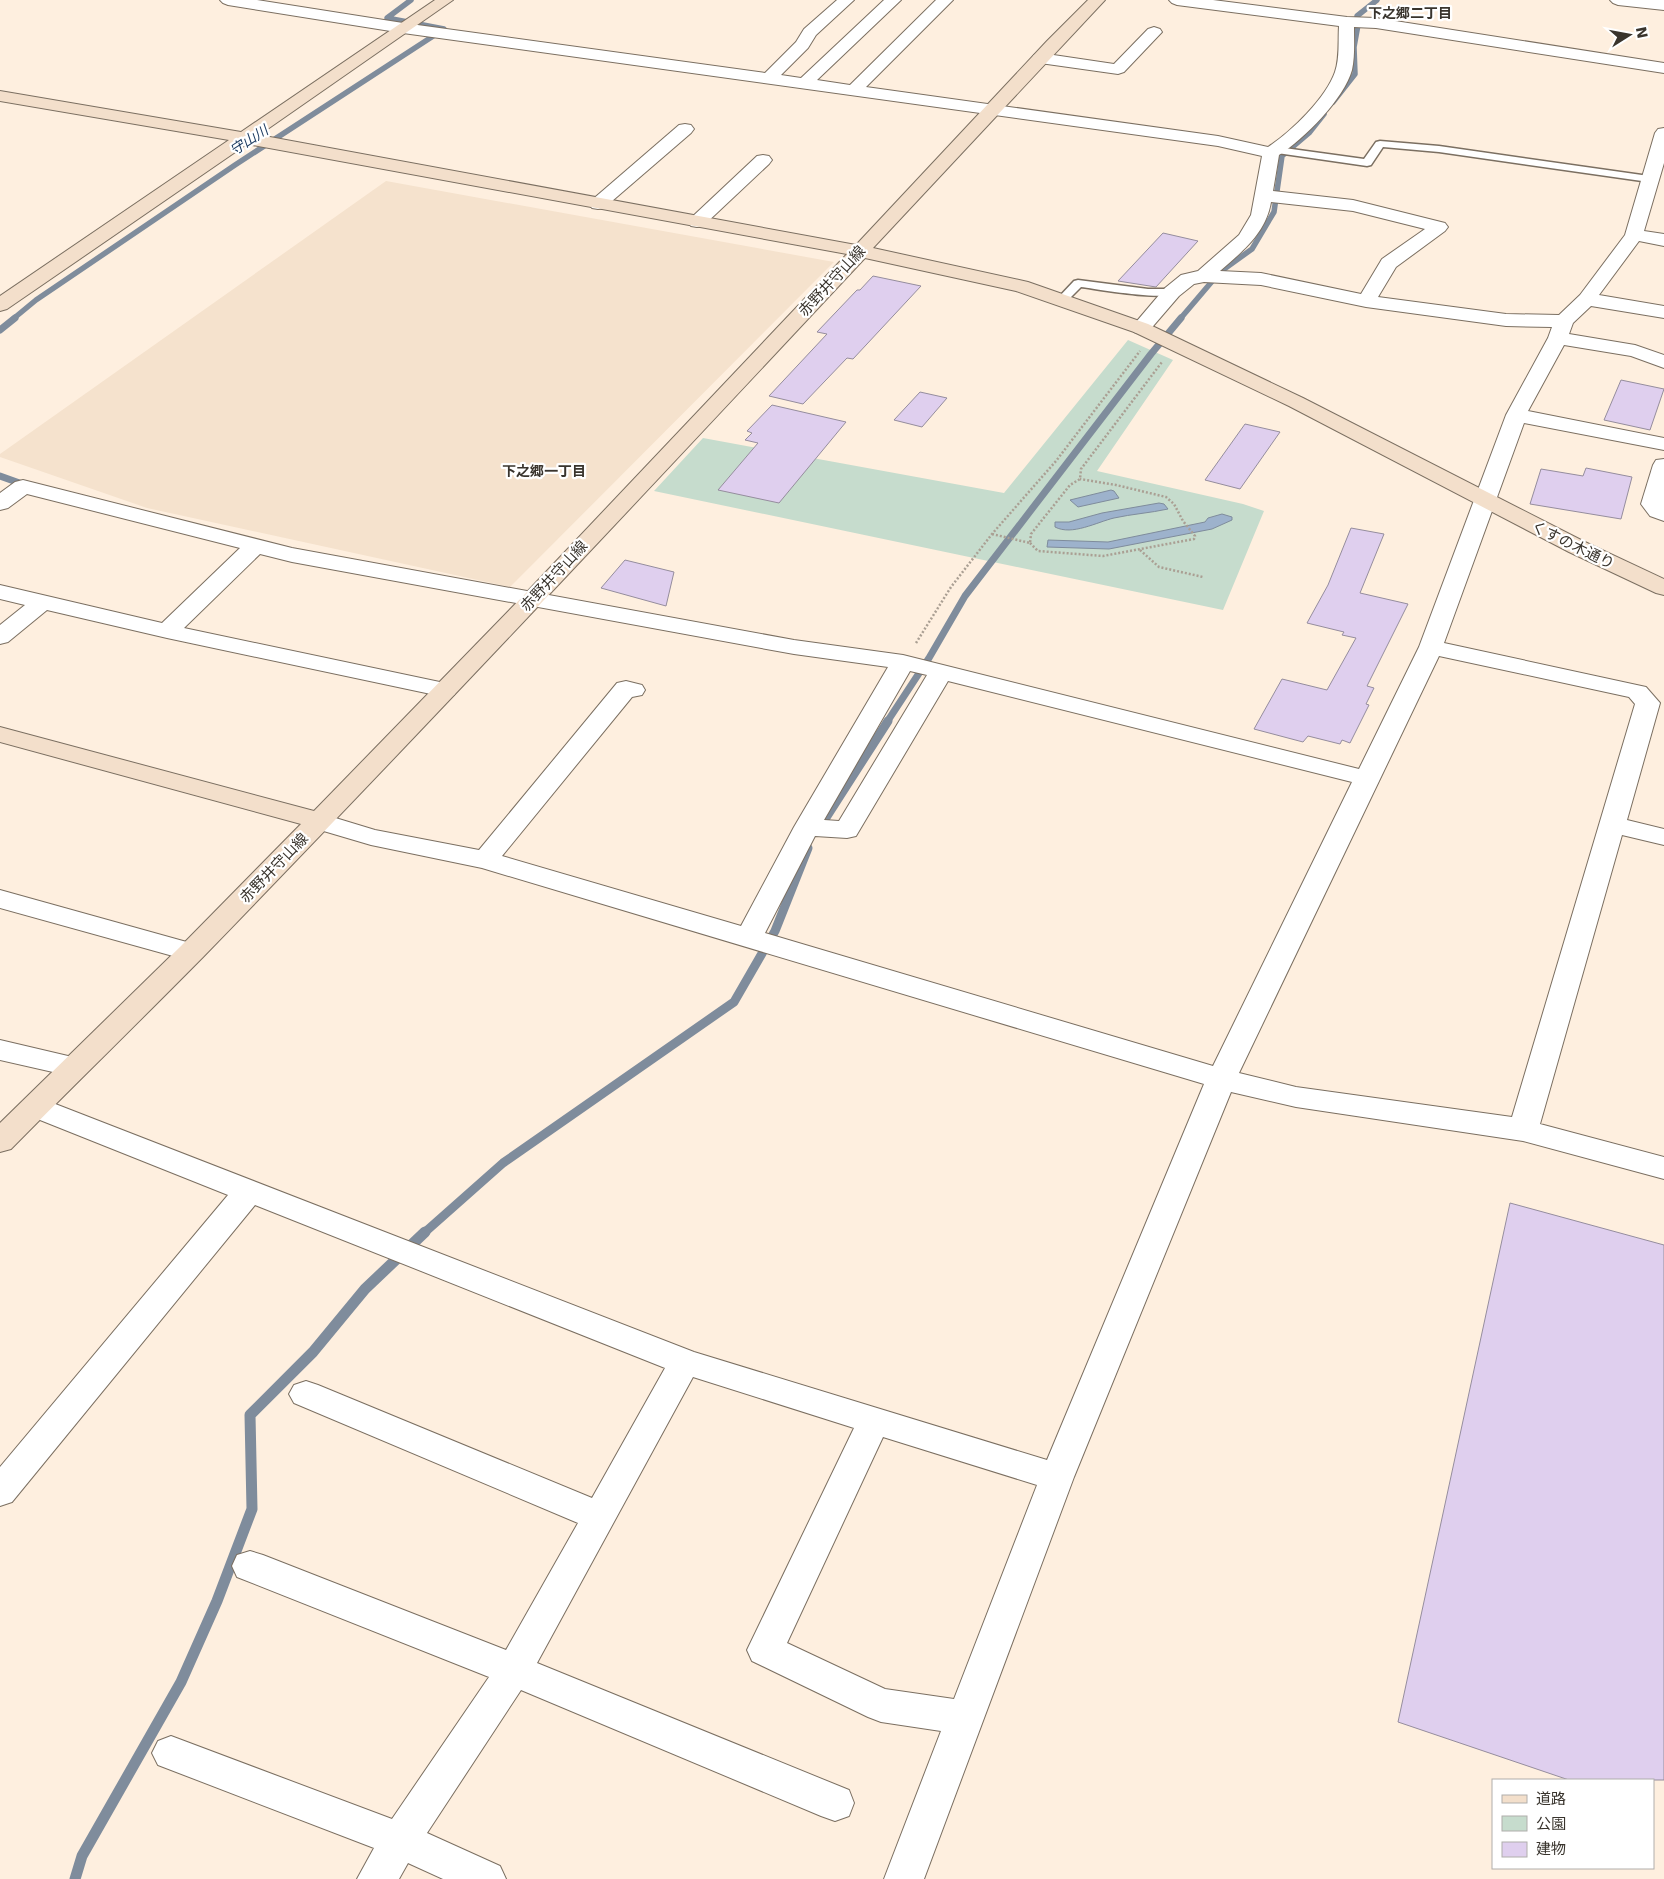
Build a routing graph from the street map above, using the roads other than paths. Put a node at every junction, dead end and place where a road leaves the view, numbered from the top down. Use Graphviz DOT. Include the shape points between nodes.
graph roads {
  1 [pos="228,0"];
  2 [pos="445,0"];
  3 [pos="846,0"];
  4 [pos="893,0"];
  5 [pos="944,0"];
  6 [pos="1097,0"];
  7 [pos="1177,0"];
  8 [pos="1618,0"];
  9 [pos="1664,5"];
  10 [pos="1346,22"];
  11 [pos="403,28"];
  12 [pos="1154,32"];
  13 [pos="1040,58"];
  14 [pos="1664,68"];
  15 [pos="769,78"];
  16 [pos="805,83"];
  17 [pos="854,90"];
  18 [pos="0,96"];
  19 [pos="994,109"];
  20 [pos="685,129"];
  21 [pos="1664,133"];
  22 [pos="245,138"];
  23 [pos="1274,151"];
  24 [pos="762,160"];
  25 [pos="1649,178"];
  26 [pos="1275,196"];
  27 [pos="598,204"];
  28 [pos="697,222"];
  29 [pos="1634,235"];
  30 [pos="1664,240"];
  31 [pos="860,251"];
  32 [pos="1212,276"];
  33 [pos="1172,292"];
  34 [pos="1587,299"];
  35 [pos="1061,300"];
  36 [pos="1366,300"];
  37 [pos="0,305"];
  38 [pos="1664,312"];
  39 [pos="1147,330"];
  40 [pos="1561,330"];
  41 [pos="1664,362"];
  42 [pos="1516,415"];
  43 [pos="1664,444"];
  44 [pos="1664,465"];
  45 [pos="1484,500"];
  46 [pos="0,503"];
  47 [pos="1664,514"];
  48 [pos="255,546"];
  49 [pos="1664,588"];
  50 [pos="0,592"];
  51 [pos="534,598"];
  52 [pos="42,602"];
  53 [pos="167,631"];
  54 [pos="0,638"];
  55 [pos="1430,646"];
  56 [pos="903,662"];
  57 [pos="941,673"];
  58 [pos="445,690"];
  59 [pos="633,690"];
  60 [pos="0,734"];
  61 [pos="851,754"];
  62 [pos="887,760"];
  63 [pos="1366,778"];
  64 [pos="319,821"];
  65 [pos="1614,825"];
  66 [pos="806,827"];
  67 [pos="1664,838"];
  68 [pos="485,860"];
  69 [pos="0,899"];
  70 [pos="749,937"];
  71 [pos="191,952"];
  72 [pos="0,1050"];
  73 [pos="75,1067"];
  74 [pos="1221,1079"];
  75 [pos="35,1106"];
  76 [pos="1523,1130"];
  77 [pos="0,1141"];
  78 [pos="1664,1168"];
  79 [pos="249,1190"];
  80 [pos="685,1362"];
  81 [pos="306,1394"];
  82 [pos="874,1420"];
  83 [pos="1057,1477"];
  84 [pos="0,1492"];
  85 [pos="599,1516"];
  86 [pos="250,1566"];
  87 [pos="514,1670"];
  88 [pos="966,1718"];
  89 [pos="171,1753"];
  90 [pos="836,1803"];
  91 [pos="400,1840"];
  92 [pos="377,1879"];
  93 [pos="486,1879"];
  94 [pos="904,1879"];
  1 -- 11 [label="street"];
  2 -- 11 [label="street"];
  3 -- 15 [label="street" via="810,32 802,45"];
  4 -- 16 [label="street"];
  5 -- 17 [label="street"];
  6 -- 13 [label="street, 赤野井守山線"];
  7 -- 10 [label="street"];
  8 -- 9 [label="street"];
  10 -- 14 [label="street" via="1376,23"];
  10 -- 23 [label="street" via="1343,72 1336,87 1289,141"];
  11 -- 15 [label="street"];
  11 -- 22 [label="street"];
  12 -- 13 [label="street" via="1118,69"];
  13 -- 19 [label="street, 赤野井守山線"];
  15 -- 16 [label="street"];
  16 -- 17 [label="street"];
  17 -- 19 [label="street"];
  18 -- 22 [label="street, くすの木通り"];
  19 -- 23 [label="street"];
  19 -- 31 [label="street, 赤野井守山線"];
  20 -- 27 [label="street"];
  21 -- 25 [label="street"];
  22 -- 27 [label="street, くすの木通り"];
  22 -- 37 [label="street"];
  23 -- 25 [label="lane" via="1298,151 1367,163 1380,144"];
  23 -- 26 [label="street"];
  24 -- 28 [label="street"];
  25 -- 29 [label="street"];
  26 -- 32 [label="street" via="1246,238"];
  26 -- 36 [label="street" via="1398,214 1439,227 1389,263"];
  27 -- 28 [label="street, くすの木通り"];
  28 -- 31 [label="street, くすの木通り"];
  29 -- 30 [label="street"];
  29 -- 34 [label="street"];
  31 -- 35 [label="street, くすの木通り" via="985,277"];
  31 -- 51 [label="street, 赤野井守山線"];
  32 -- 33 [label="street" via="1188,279"];
  32 -- 36 [label="street" via="1261,279"];
  33 -- 35 [label="lane" via="1078,283"];
  33 -- 39 [label="street"];
  34 -- 38 [label="street"];
  34 -- 40 [label="street"];
  35 -- 39 [label="street, くすの木通り"];
  36 -- 40 [label="street"];
  39 -- 45 [label="street, くすの木通り" via="1296,402"];
  40 -- 41 [label="street"];
  40 -- 42 [label="street"];
  42 -- 43 [label="street"];
  42 -- 45 [label="street"];
  44 -- 47 [label="street" via="1652,504"];
  45 -- 49 [label="street, くすの木通り"];
  45 -- 55 [label="street"];
  46 -- 48 [label="street" via="22,487"];
  48 -- 51 [label="street"];
  48 -- 53 [label="street"];
  50 -- 52 [label="street"];
  51 -- 56 [label="street" via="794,648"];
  51 -- 58 [label="street, 赤野井守山線"];
  52 -- 53 [label="street"];
  52 -- 54 [label="street"];
  53 -- 58 [label="street"];
  55 -- 63 [label="street"];
  55 -- 65 [label="street" via="1637,692 1648,703 1647,711"];
  56 -- 57 [label="street"];
  56 -- 61 [label="street"];
  57 -- 62 [label="street"];
  57 -- 63 [label="street"];
  58 -- 64 [label="street, 赤野井守山線"];
  59 -- 68 [label="street" via="626,688"];
  60 -- 64 [label="street"];
  61 -- 62 [label="street"];
  61 -- 66 [label="street"];
  62 -- 66 [label="street" via="847,830"];
  63 -- 74 [label="street"];
  64 -- 68 [label="street" via="371,837"];
  64 -- 71 [label="street, 赤野井守山線"];
  65 -- 67 [label="street"];
  65 -- 76 [label="street"];
  66 -- 70 [label="street"];
  68 -- 70 [label="street"];
  69 -- 71 [label="street"];
  70 -- 74 [label="street"];
  71 -- 73 [label="street, 赤野井守山線"];
  72 -- 73 [label="street"];
  73 -- 75 [label="street, 赤野井守山線"];
  74 -- 76 [label="street" via="1294,1096"];
  74 -- 83 [label="street"];
  75 -- 77 [label="street, 赤野井守山線"];
  75 -- 79 [label="street"];
  76 -- 78 [label="street"];
  79 -- 80 [label="street"];
  79 -- 84 [label="street"];
  80 -- 82 [label="street"];
  80 -- 85 [label="street"];
  81 -- 85 [label="street"];
  82 -- 83 [label="street"];
  82 -- 88 [label="street" via="765,1650 881,1706"];
  83 -- 88 [label="street"];
  85 -- 87 [label="street"];
  86 -- 87 [label="street"];
  87 -- 90 [label="street"];
  87 -- 91 [label="street"];
  88 -- 94 [label="street"];
  89 -- 91 [label="street"];
  91 -- 92 [label="street"];
  91 -- 93 [label="street"];
}
